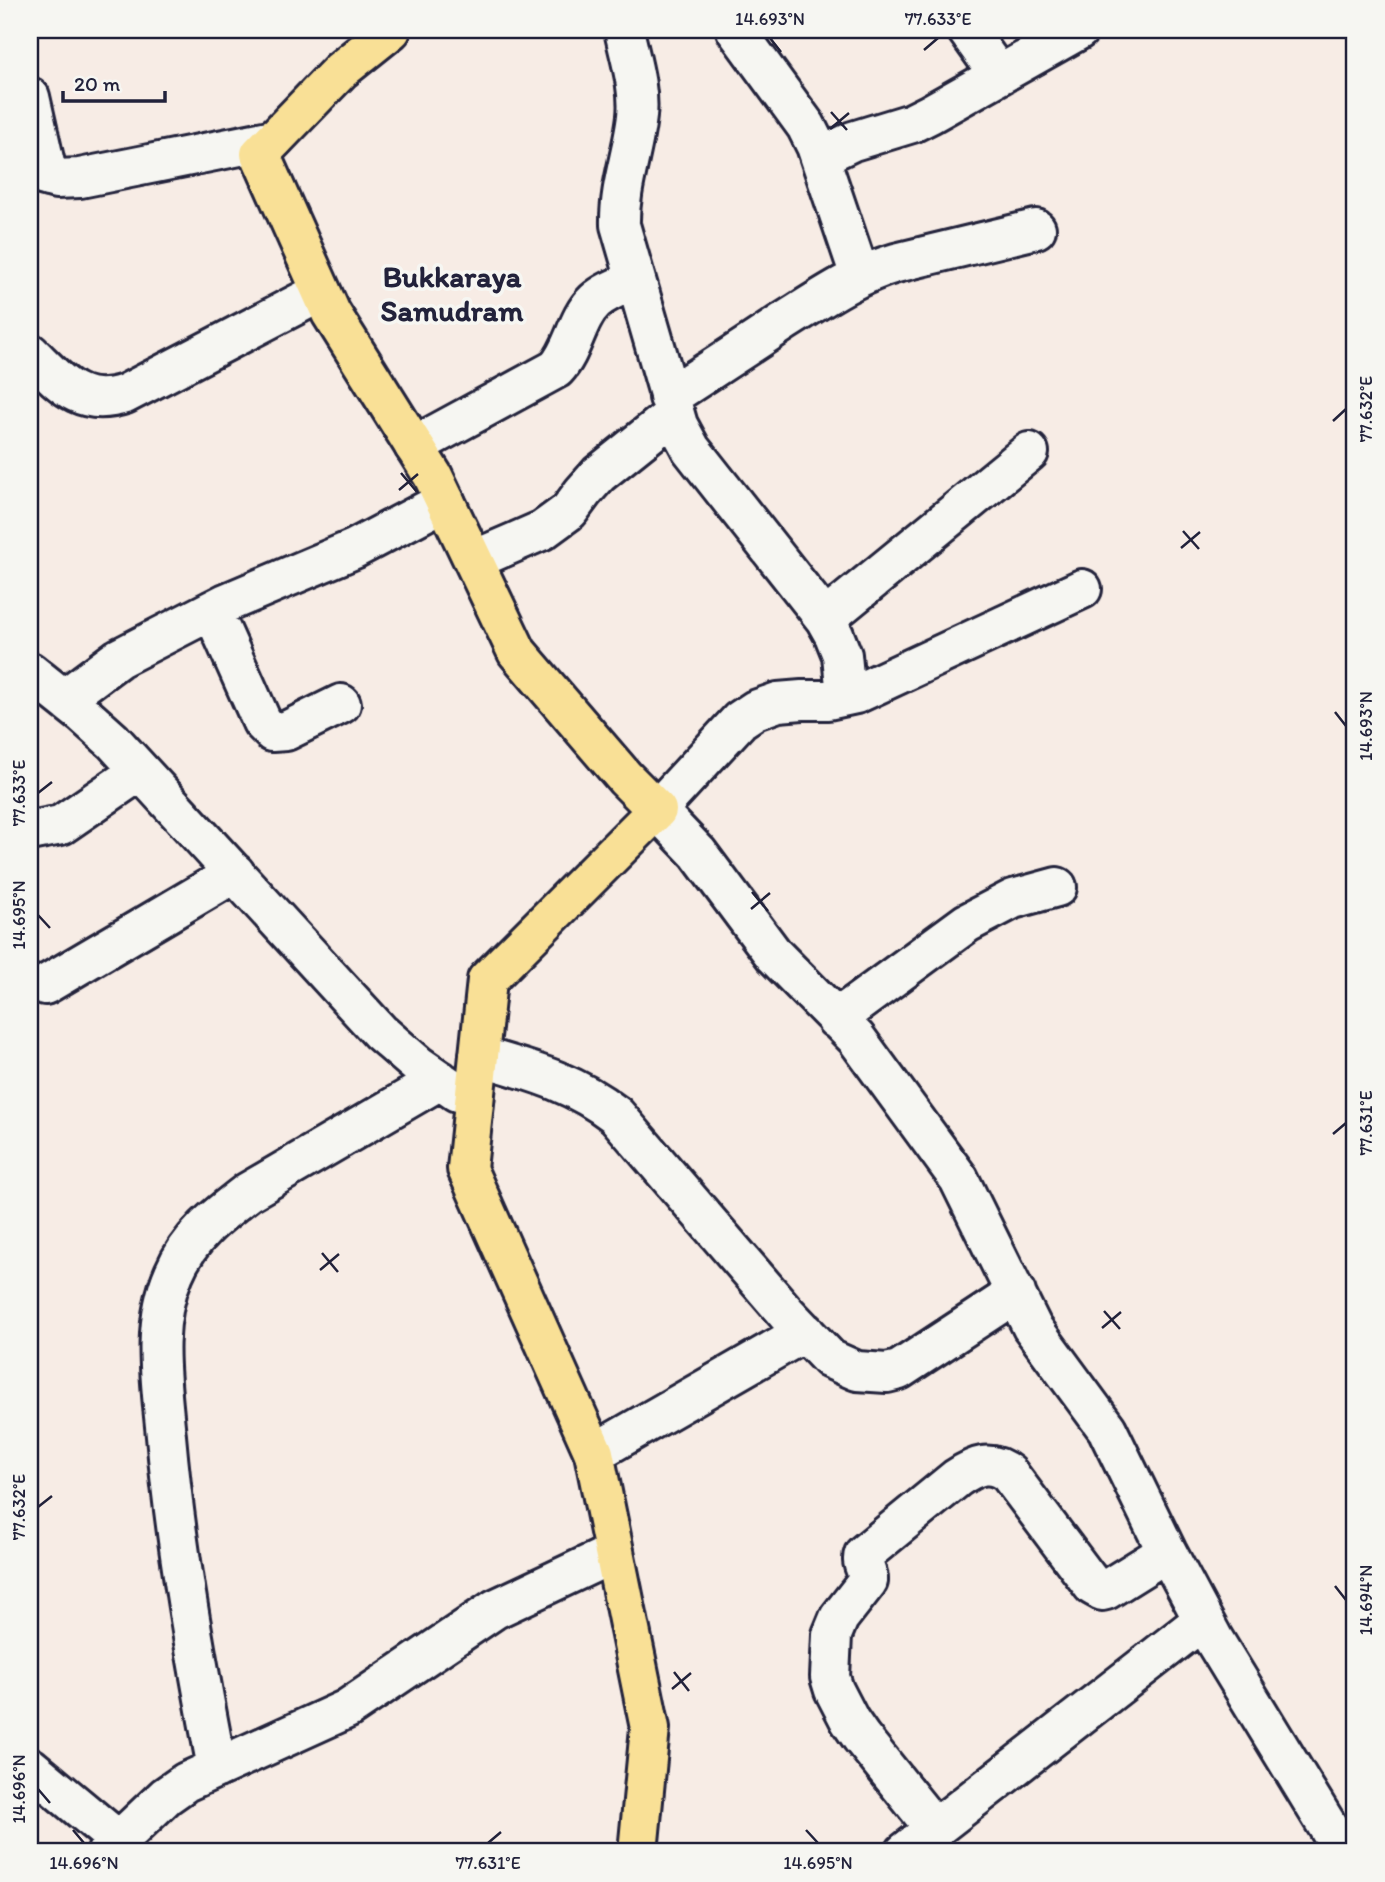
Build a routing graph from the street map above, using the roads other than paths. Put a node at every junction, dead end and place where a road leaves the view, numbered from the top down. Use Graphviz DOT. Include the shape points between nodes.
graph roads {
  1 [pos="391,30"];
  2 [pos="624,30"];
  3 [pos="736,30"];
  4 [pos="967,30"];
  5 [pos="1079,30"];
  6 [pos="999,75"];
  7 [pos="30,97"];
  8 [pos="274,139"];
  9 [pos="820,157"];
  10 [pos="39,174"];
  11 [pos="1036,229"];
  12 [pos="860,276"];
  13 [pos="635,280"];
  14 [pos="321,292"];
  15 [pos="30,353"];
  16 [pos="672,405"];
  17 [pos="414,446"];
  18 [pos="1029,452"];
  19 [pos="445,500"];
  20 [pos="474,561"];
  21 [pos="1082,589"];
  22 [pos="212,610"];
  23 [pos="825,619"];
  24 [pos="30,672"];
  25 [pos="846,696"];
  26 [pos="64,699"];
  27 [pos="341,704"];
  28 [pos="140,771"];
  29 [pos="657,810"];
  30 [pos="30,831"];
  31 [pos="234,873"];
  32 [pos="1058,887"];
  33 [pos="45,985"];
  34 [pos="836,1019"];
  35 [pos="479,1056"];
  36 [pos="440,1080"];
  37 [pos="474,1103"];
  38 [pos="1016,1293"];
  39 [pos="804,1332"];
  40 [pos="594,1453"];
  41 [pos="1167,1552"];
  42 [pos="614,1553"];
  43 [pos="1203,1620"];
  44 [pos="30,1767"];
  45 [pos="217,1768"];
  46 [pos="935,1829"];
  47 [pos="113,1847"];
  48 [pos="638,1852"];
  49 [pos="905,1852"];
  50 [pos="1342,1852"];
  1 -- 8 [label="main road" via="341,70"];
  2 -- 13 [label="street" via="638,98 619,207"];
  3 -- 9 [label="street" via="806,126"];
  4 -- 6 [label="street"];
  5 -- 6 [label="street"];
  6 -- 9 [label="street" via="912,122"];
  7 -- 10 [label="street"];
  8 -- 10 [label="street" via="67,180"];
  8 -- 14 [label="main road" via="260,154"];
  9 -- 12 [label="street"];
  11 -- 12 [label="street"];
  12 -- 16 [label="street" via="823,297"];
  13 -- 16 [label="street"];
  13 -- 17 [label="street" via="593,303 556,369"];
  14 -- 15 [label="street" via="108,399 74,392"];
  14 -- 17 [label="main road"];
  16 -- 20 [label="street" via="554,523"];
  16 -- 23 [label="street" via="691,449"];
  17 -- 19 [label="main road"];
  18 -- 23 [label="street"];
  19 -- 20 [label="main road"];
  19 -- 22 [label="street" via="354,549"];
  20 -- 29 [label="main road" via="517,652"];
  21 -- 25 [label="street"];
  22 -- 26 [label="street" via="107,665"];
  22 -- 27 [label="street" via="262,722 272,732 286,731"];
  23 -- 25 [label="street" via="842,655"];
  24 -- 26 [label="street"];
  25 -- 29 [label="street" via="778,702 755,710 740,720"];
  26 -- 28 [label="street"];
  28 -- 30 [label="street" via="61,825"];
  28 -- 31 [label="street"];
  29 -- 34 [label="street" via="698,853 774,955"];
  29 -- 35 [label="main road" via="487,980"];
  31 -- 33 [label="street"];
  31 -- 36 [label="street" via="380,1032"];
  32 -- 34 [label="street" via="986,911"];
  34 -- 38 [label="street" via="856,1038 960,1179"];
  35 -- 37 [label="main road"];
  35 -- 39 [label="street" via="547,1076 595,1099 616,1115"];
  36 -- 37 [label="street"];
  36 -- 45 [label="street" via="248,1192 198,1233 172,1276 158,1350 188,1612"];
  37 -- 40 [label="main road" via="467,1170"];
  38 -- 39 [label="street" via="899,1370 887,1373 843,1366"];
  38 -- 41 [label="street" via="1032,1327 1107,1429"];
  39 -- 40 [label="street"];
  40 -- 42 [label="main road"];
  41 -- 43 [label="street"];
  41 -- 46 [label="street" via="1106,1590 1097,1589 1009,1474 985,1465 957,1478 864,1554 868,1581 839,1618 832,1635 830,1677 850,1721"];
  42 -- 45 [label="street" via="495,1609 347,1709"];
  42 -- 48 [label="main road" via="650,1728"];
  43 -- 46 [label="street"];
  43 -- 50 [label="street"];
  44 -- 47 [label="street"];
  45 -- 47 [label="street" via="175,1789"];
  46 -- 49 [label="street"];
}
